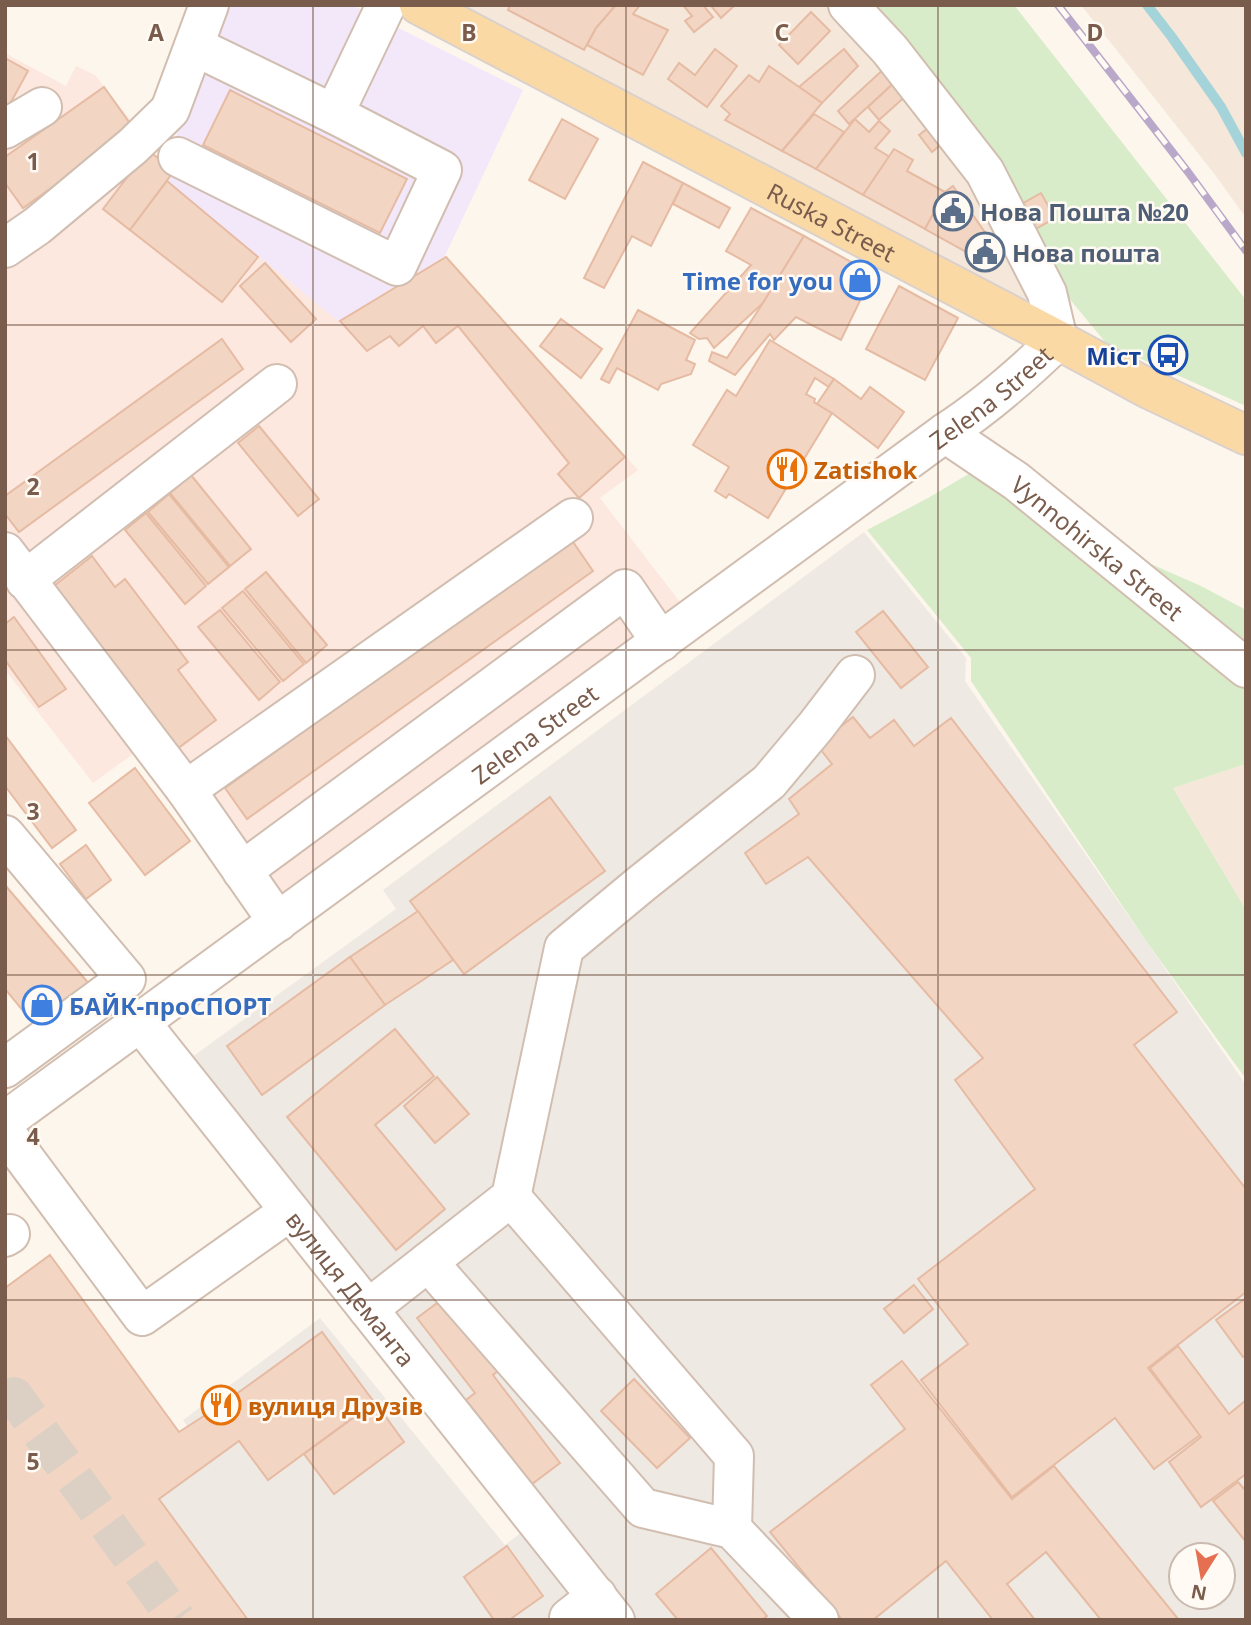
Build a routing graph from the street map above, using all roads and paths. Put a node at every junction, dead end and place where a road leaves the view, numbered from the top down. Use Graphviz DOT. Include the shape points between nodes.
graph roads {
  1 [pos="209,5"];
  2 [pos="386,5"];
  3 [pos="419,5"];
  4 [pos="848,5"];
  5 [pos="194,46"];
  6 [pos="42,107"];
  7 [pos="334,114"];
  8 [pos="5,129"];
  9 [pos="178,157"];
  10 [pos="9,239"];
  11 [pos="1058,340"];
  12 [pos="277,384"];
  13 [pos="945,433"];
  14 [pos="1246,435"];
  15 [pos="573,518"];
  16 [pos="15,566"];
  17 [pos="661,642"];
  18 [pos="1246,668"];
  19 [pos="855,675"];
  20 [pos="186,790"];
  21 [pos="5,835"];
  22 [pos="242,871"];
  23 [pos="278,922"];
  24 [pos="140,1022"];
  25 [pos="5,1068"];
  26 [pos="9,1114"];
  27 [pos="510,1197"];
  28 [pos="290,1211"];
  29 [pos="428,1262"];
  30 [pos="368,1309"];
  31 [pos="732,1529"];
  32 [pos="594,1612"];
  33 [pos="819,1620"];
  1 -- 5 [label="street"];
  2 -- 7 [label="street"];
  3 -- 11 [label="main road, Ruska Street"];
  4 -- 11 [label="street" via="890,50 985,172 1047,293"];
  5 -- 7 [label="street"];
  5 -- 10 [label="street" via="170,110 37,226"];
  6 -- 8 [label="street"];
  7 -- 9 [label="street" via="442,170 397,266"];
  11 -- 13 [label="street, Zelena Street" via="1020,378"];
  11 -- 14 [label="main road, Ruska Street"];
  12 -- 16 [label="street"];
  13 -- 17 [label="street, Zelena Street"];
  13 -- 18 [label="street, Vynnohirska Street" via="1016,481"];
  15 -- 20 [label="street"];
  16 -- 20 [label="street"];
  17 -- 22 [label="street" via="625,589"];
  17 -- 23 [label="street, Zelena Street"];
  19 -- 27 [label="street" via="769,782 564,948"];
  20 -- 22 [label="street"];
  21 -- 25 [label="street" via="126,979"];
  22 -- 23 [label="street"];
  23 -- 24 [label="street, Zelena Street"];
  24 -- 26 [label="street, Zelena Street"];
  24 -- 28 [label="street, вулиця Деманта"];
  26 -- 28 [label="street" via="142,1316"];
  27 -- 29 [label="street"];
  27 -- 31 [label="street" via="734,1456"];
  28 -- 30 [label="street, вулиця Деманта"];
  29 -- 30 [label="street"];
  29 -- 31 [label="street" via="643,1508"];
  30 -- 32 [label="street, вулиця Деманта"];
  31 -- 33 [label="street"];
}
